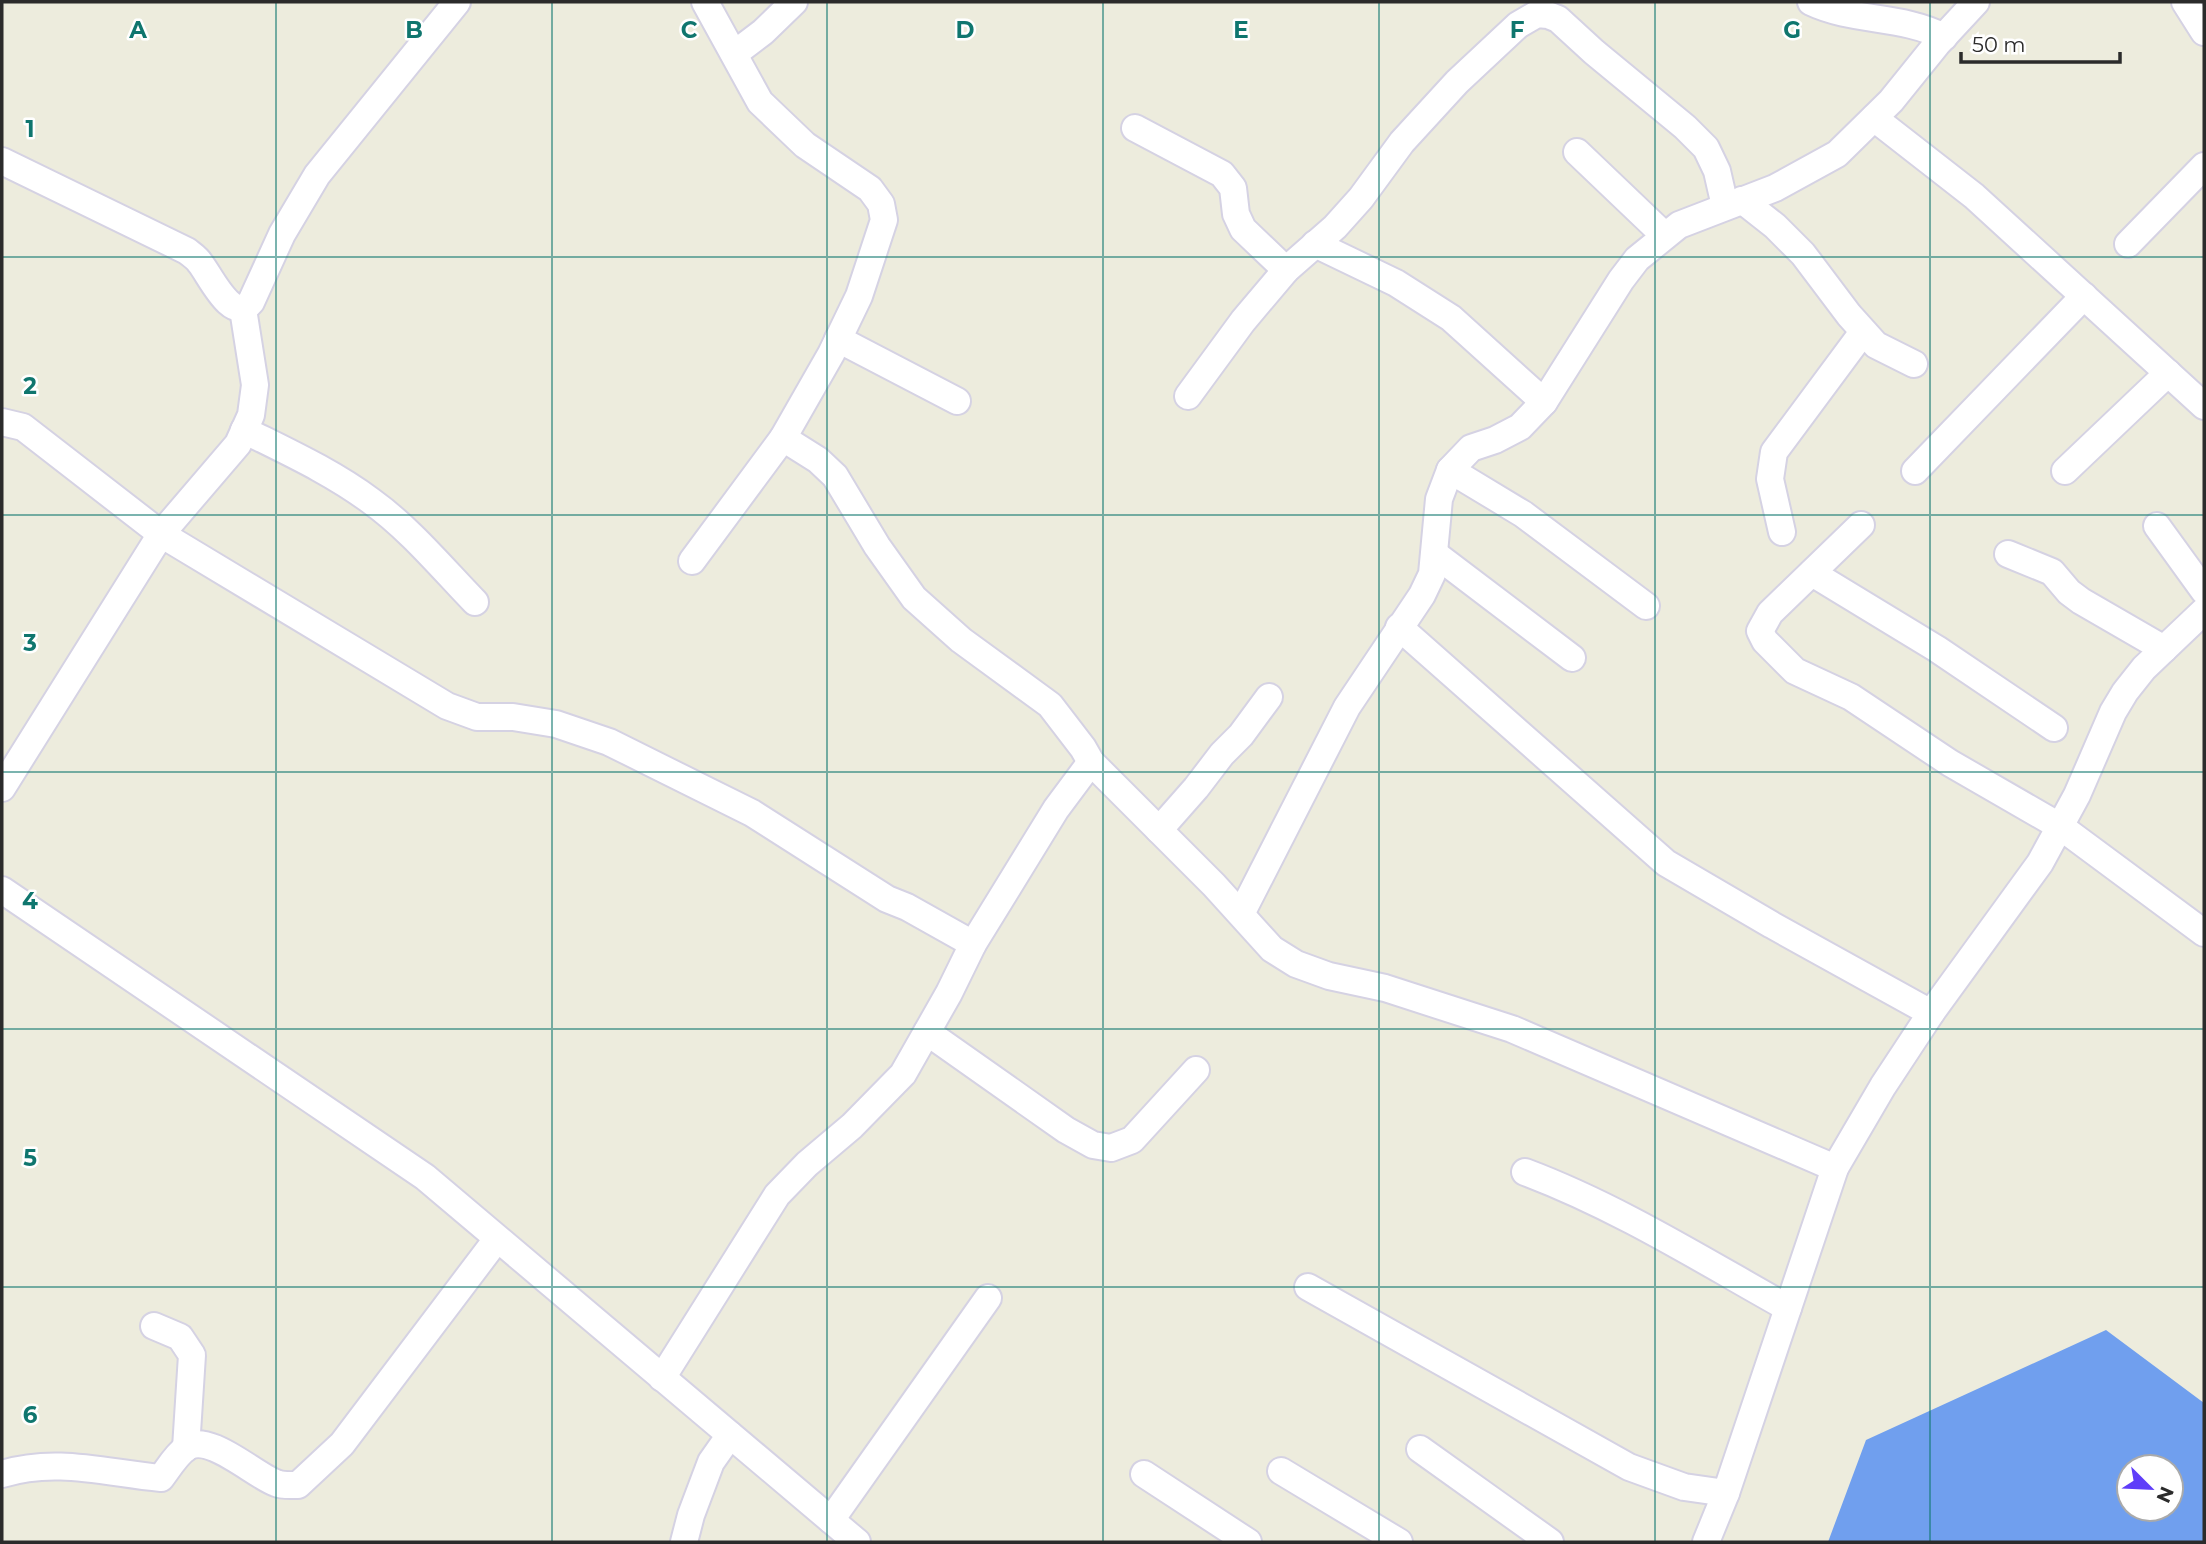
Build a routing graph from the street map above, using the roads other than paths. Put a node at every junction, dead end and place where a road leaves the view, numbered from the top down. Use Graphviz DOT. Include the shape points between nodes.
graph roads {
  1 [pos="457,2"];
  2 [pos="705,2"];
  3 [pos="794,2"];
  4 [pos="1811,2"];
  5 [pos="1976,2"];
  6 [pos="2185,2"];
  7 [pos="2204,32"];
  8 [pos="1944,37"];
  9 [pos="734,54"];
  10 [pos="1874,118"];
  11 [pos="1135,128"];
  12 [pos="1577,152"];
  13 [pos="2,161"];
  14 [pos="2204,166"];
  15 [pos="1733,203"];
  16 [pos="1664,234"];
  17 [pos="1315,244"];
  18 [pos="2127,244"];
  19 [pos="1286,270"];
  20 [pos="2084,296"];
  21 [pos="243,309"];
  22 [pos="1863,332"];
  23 [pos="838,339"];
  24 [pos="1914,364"];
  25 [pos="2168,373"];
  26 [pos="1188,396"];
  27 [pos="957,401"];
  28 [pos="1544,402"];
  29 [pos="2204,406"];
  30 [pos="2,422"];
  31 [pos="244,430"];
  32 [pos="783,438"];
  33 [pos="1450,470"];
  34 [pos="1915,471"];
  35 [pos="2065,471"];
  36 [pos="1861,525"];
  37 [pos="2157,526"];
  38 [pos="1782,532"];
  39 [pos="161,534"];
  40 [pos="1435,554"];
  41 [pos="2008,554"];
  42 [pos="692,561"];
  43 [pos="1812,573"];
  44 [pos="2204,591"];
  45 [pos="475,602"];
  46 [pos="1646,606"];
  47 [pos="2204,611"];
  48 [pos="1399,627"];
  49 [pos="2164,649"];
  50 [pos="1573,658"];
  51 [pos="1269,697"];
  52 [pos="2054,728"];
  53 [pos="1091,762"];
  54 [pos="2,788"];
  55 [pos="2061,827"];
  56 [pos="1159,830"];
  57 [pos="2,890"];
  58 [pos="1241,915"];
  59 [pos="2204,933"];
  60 [pos="973,944"];
  61 [pos="1931,1013"];
  62 [pos="927,1032"];
  63 [pos="1196,1070"];
  64 [pos="1835,1168"];
  65 [pos="1525,1172"];
  66 [pos="498,1239"];
  67 [pos="1308,1287"];
  68 [pos="988,1298"];
  69 [pos="1788,1308"];
  70 [pos="154,1326"];
  71 [pos="662,1378"];
  72 [pos="730,1435"];
  73 [pos="186,1448"];
  74 [pos="1420,1448"];
  75 [pos="1281,1471"];
  76 [pos="2,1474"];
  77 [pos="1144,1474"];
  78 [pos="1726,1493"];
  79 [pos="831,1520"];
  80 [pos="684,1542"];
  81 [pos="857,1542"];
  82 [pos="1248,1542"];
  83 [pos="1399,1542"];
  84 [pos="1550,1542"];
  85 [pos="1706,1542"];
  1 -- 21 [label="street" via="317,175 282,234 251,302"];
  2 -- 9 [label="street"];
  3 -- 9 [label="street"];
  4 -- 8 [label="street" via="1835,11 1917,25"];
  5 -- 8 [label="street"];
  6 -- 7 [label="street"];
  8 -- 10 [label="street"];
  9 -- 23 [label="street" via="760,102 806,145 870,189 881,204 880,240"];
  10 -- 15 [label="street" via="1837,154 1775,188"];
  10 -- 20 [label="street" via="1974,196"];
  11 -- 19 [label="street" via="1222,174 1233,188 1243,229"];
  12 -- 16 [label="street"];
  13 -- 21 [label="street" via="187,251 226,300"];
  14 -- 18 [label="street"];
  15 -- 16 [label="street"];
  15 -- 17 [label="street" via="1706,148 1685,127 1558,19 1538,14 1518,25 1457,82 1402,142 1344,217"];
  15 -- 22 [label="street" via="1775,226 1803,254"];
  16 -- 28 [label="street" via="1621,280"];
  17 -- 19 [label="street"];
  17 -- 28 [label="street" via="1396,283 1451,318"];
  19 -- 26 [label="street"];
  20 -- 25 [label="street"];
  20 -- 34 [label="street"];
  21 -- 31 [label="street" via="255,385"];
  22 -- 24 [label="street" via="1876,345"];
  22 -- 38 [label="street" via="1774,452 1770,479"];
  23 -- 27 [label="street"];
  23 -- 32 [label="street"];
  25 -- 29 [label="street"];
  25 -- 35 [label="street"];
  28 -- 33 [label="street" via="1520,427 1471,448"];
  30 -- 39 [label="street" via="23,427"];
  31 -- 39 [label="street" via="238,444"];
  31 -- 45 [label="street" via="329,473 373,502"];
  32 -- 42 [label="street"];
  32 -- 53 [label="street" via="835,476 914,598 961,640 1050,705"];
  33 -- 40 [label="street" via="1439,499"];
  33 -- 46 [label="street" via="1523,514"];
  36 -- 43 [label="street"];
  37 -- 44 [label="street"];
  39 -- 54 [label="street"];
  39 -- 60 [label="street" via="447,706 477,718 556,724 609,742 752,813 887,899"];
  40 -- 48 [label="street" via="1422,595"];
  40 -- 50 [label="street"];
  41 -- 49 [label="street" via="2052,572 2081,601"];
  43 -- 52 [label="street"];
  43 -- 55 [label="street" via="1763,622 1760,631 1765,641 1795,671 1851,698 1950,763"];
  47 -- 49 [label="street"];
  48 -- 58 [label="street" via="1347,707"];
  48 -- 61 [label="street" via="1666,863"];
  49 -- 55 [label="street" via="2144,668 2113,712"];
  51 -- 56 [label="street"];
  53 -- 56 [label="street"];
  53 -- 60 [label="street" via="1056,809"];
  55 -- 59 [label="street"];
  55 -- 61 [label="street"];
  56 -- 58 [label="street"];
  57 -- 66 [label="street" via="425,1178"];
  58 -- 64 [label="street" via="1272,949 1296,964 1512,1029"];
  60 -- 62 [label="street"];
  61 -- 64 [label="street"];
  62 -- 63 [label="street" via="1093,1146 1111,1148 1132,1140"];
  62 -- 71 [label="street" via="903,1074 777,1195"];
  64 -- 69 [label="street"];
  65 -- 69 [label="street" via="1608,1207"];
  66 -- 71 [label="street"];
  66 -- 73 [label="street" via="342,1444 298,1485 279,1485 207,1446"];
  67 -- 78 [label="street" via="1629,1467 1684,1487"];
  68 -- 79 [label="street"];
  69 -- 78 [label="street"];
  70 -- 73 [label="street" via="180,1337 191,1355"];
  71 -- 72 [label="street"];
  72 -- 79 [label="street"];
  72 -- 80 [label="street" via="711,1462"];
  73 -- 76 [label="street" via="161,1478 66,1465"];
  74 -- 84 [label="street"];
  75 -- 83 [label="street"];
  77 -- 82 [label="street"];
  78 -- 85 [label="street"];
  79 -- 81 [label="street"];
}
